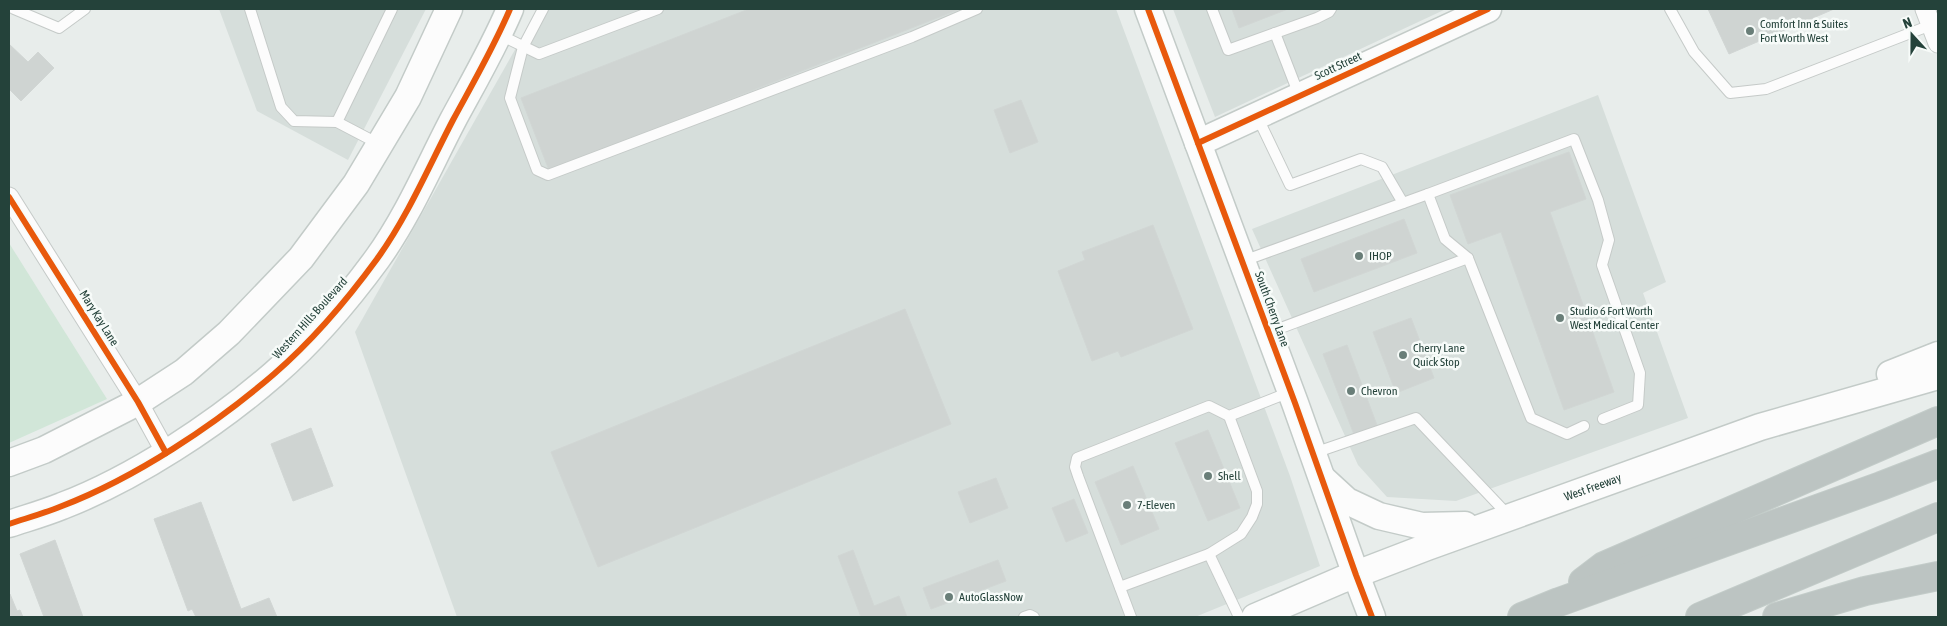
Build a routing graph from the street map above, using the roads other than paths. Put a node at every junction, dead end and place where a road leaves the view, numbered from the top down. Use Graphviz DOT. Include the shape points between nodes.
graph roads {
  1 [pos="14,9"];
  2 [pos="85,9"];
  3 [pos="250,9"];
  4 [pos="392,9"];
  5 [pos="449,9"];
  6 [pos="510,9"];
  7 [pos="543,9"];
  8 [pos="658,9"];
  9 [pos="977,9"];
  10 [pos="1148,9"];
  11 [pos="1212,9"];
  12 [pos="1331,9"];
  13 [pos="1488,9"];
  14 [pos="1670,9"];
  15 [pos="1928,17"];
  16 [pos="1275,33"];
  17 [pos="500,35"];
  18 [pos="1938,43"];
  19 [pos="523,47"];
  20 [pos="1300,96"];
  21 [pos="1257,116"];
  22 [pos="337,122"];
  23 [pos="1198,143"];
  24 [pos="380,144"];
  25 [pos="1428,194"];
  26 [pos="9,198"];
  27 [pos="1404,203"];
  28 [pos="1468,258"];
  29 [pos="1242,262"];
  30 [pos="1269,333"];
  31 [pos="1938,355"];
  32 [pos="1938,376"];
  33 [pos="1291,392"];
  34 [pos="138,402"];
  35 [pos="1229,416"];
  36 [pos="1603,419"];
  37 [pos="1938,421"];
  38 [pos="1584,426"];
  39 [pos="1760,427"];
  40 [pos="166,453"];
  41 [pos="1313,454"];
  42 [pos="9,463"];
  43 [pos="1938,464"];
  44 [pos="1322,478"];
  45 [pos="1938,517"];
  46 [pos="1499,521"];
  47 [pos="9,524"];
  48 [pos="1209,554"];
  49 [pos="1356,574"];
  50 [pos="1938,576"];
  51 [pos="1120,587"];
  52 [pos="1559,602"];
  53 [pos="1369,608"];
  54 [pos="1024,617"];
  55 [pos="1034,617"];
  56 [pos="1132,617"];
  57 [pos="1239,617"];
  58 [pos="1255,617"];
  59 [pos="1522,617"];
  60 [pos="1700,617"];
  61 [pos="1777,617"];
  1 -- 2 [label="lane" via="59,28"];
  3 -- 22 [label="lane" via="281,107 294,121"];
  4 -- 22 [label="lane"];
  5 -- 24 [label="street" via="408,97"];
  6 -- 17 [label="street, Western Hills Boulevard"];
  7 -- 19 [label="lane"];
  8 -- 19 [label="lane" via="539,54"];
  9 -- 19 [label="lane" via="912,37 548,175 537,170 510,98"];
  10 -- 23 [label="street, South Cherry Lane"];
  11 -- 16 [label="lane" via="1228,50"];
  12 -- 16 [label="lane" via="1318,18"];
  13 -- 20 [label="street, Scott Street"];
  14 -- 15 [label="lane" via="1694,52 1730,93 1766,89"];
  15 -- 18 [label="street"];
  16 -- 20 [label="lane"];
  17 -- 19 [label="lane"];
  17 -- 40 [label="street, Western Hills Boulevard" via="403,217 349,294 274,374"];
  20 -- 21 [label="street, Scott Street"];
  21 -- 23 [label="street, Scott Street"];
  21 -- 27 [label="lane" via="1290,185 1361,159 1382,167"];
  22 -- 24 [label="lane"];
  23 -- 29 [label="street, South Cherry Lane"];
  24 -- 34 [label="street" via="356,184 301,258 229,333 184,372"];
  25 -- 27 [label="lane"];
  25 -- 28 [label="lane" via="1445,239"];
  25 -- 36 [label="lane" via="1574,138 1598,200 1609,240 1602,265 1640,373 1638,405"];
  26 -- 34 [label="street, Mary Kay Lane"];
  27 -- 29 [label="lane"];
  28 -- 30 [label="lane"];
  28 -- 38 [label="lane" via="1531,418 1567,434"];
  29 -- 30 [label="street, South Cherry Lane"];
  30 -- 33 [label="street, South Cherry Lane"];
  31 -- 39 [label="street"];
  32 -- 39 [label="street, West Freeway"];
  33 -- 35 [label="lane"];
  33 -- 41 [label="street, South Cherry Lane"];
  34 -- 40 [label="street, Mary Kay Lane"];
  34 -- 42 [label="street" via="44,450"];
  35 -- 48 [label="lane" via="1257,491 1257,504 1241,534"];
  35 -- 51 [label="lane" via="1209,406 1078,458 1075,466 1078,476"];
  37 -- 52 [label="highway" via="1604,566"];
  39 -- 46 [label="street, West Freeway"];
  40 -- 47 [label="street, Western Hills Boulevard" via="64,506"];
  41 -- 44 [label="street, South Cherry Lane"];
  41 -- 46 [label="lane" via="1416,418"];
  43 -- 52 [label="highway"];
  44 -- 46 [label="street" via="1347,501 1379,516 1422,526"];
  44 -- 49 [label="street, South Cherry Lane"];
  45 -- 60 [label="highway"];
  46 -- 49 [label="street, West Freeway"];
  48 -- 51 [label="lane"];
  48 -- 57 [label="lane"];
  49 -- 53 [label="street, South Cherry Lane"];
  49 -- 58 [label="street, West Freeway"];
  50 -- 61 [label="highway" via="1865,591"];
  51 -- 56 [label="lane"];
  52 -- 59 [label="highway"];
  54 -- 55 [label="lane"];
}
